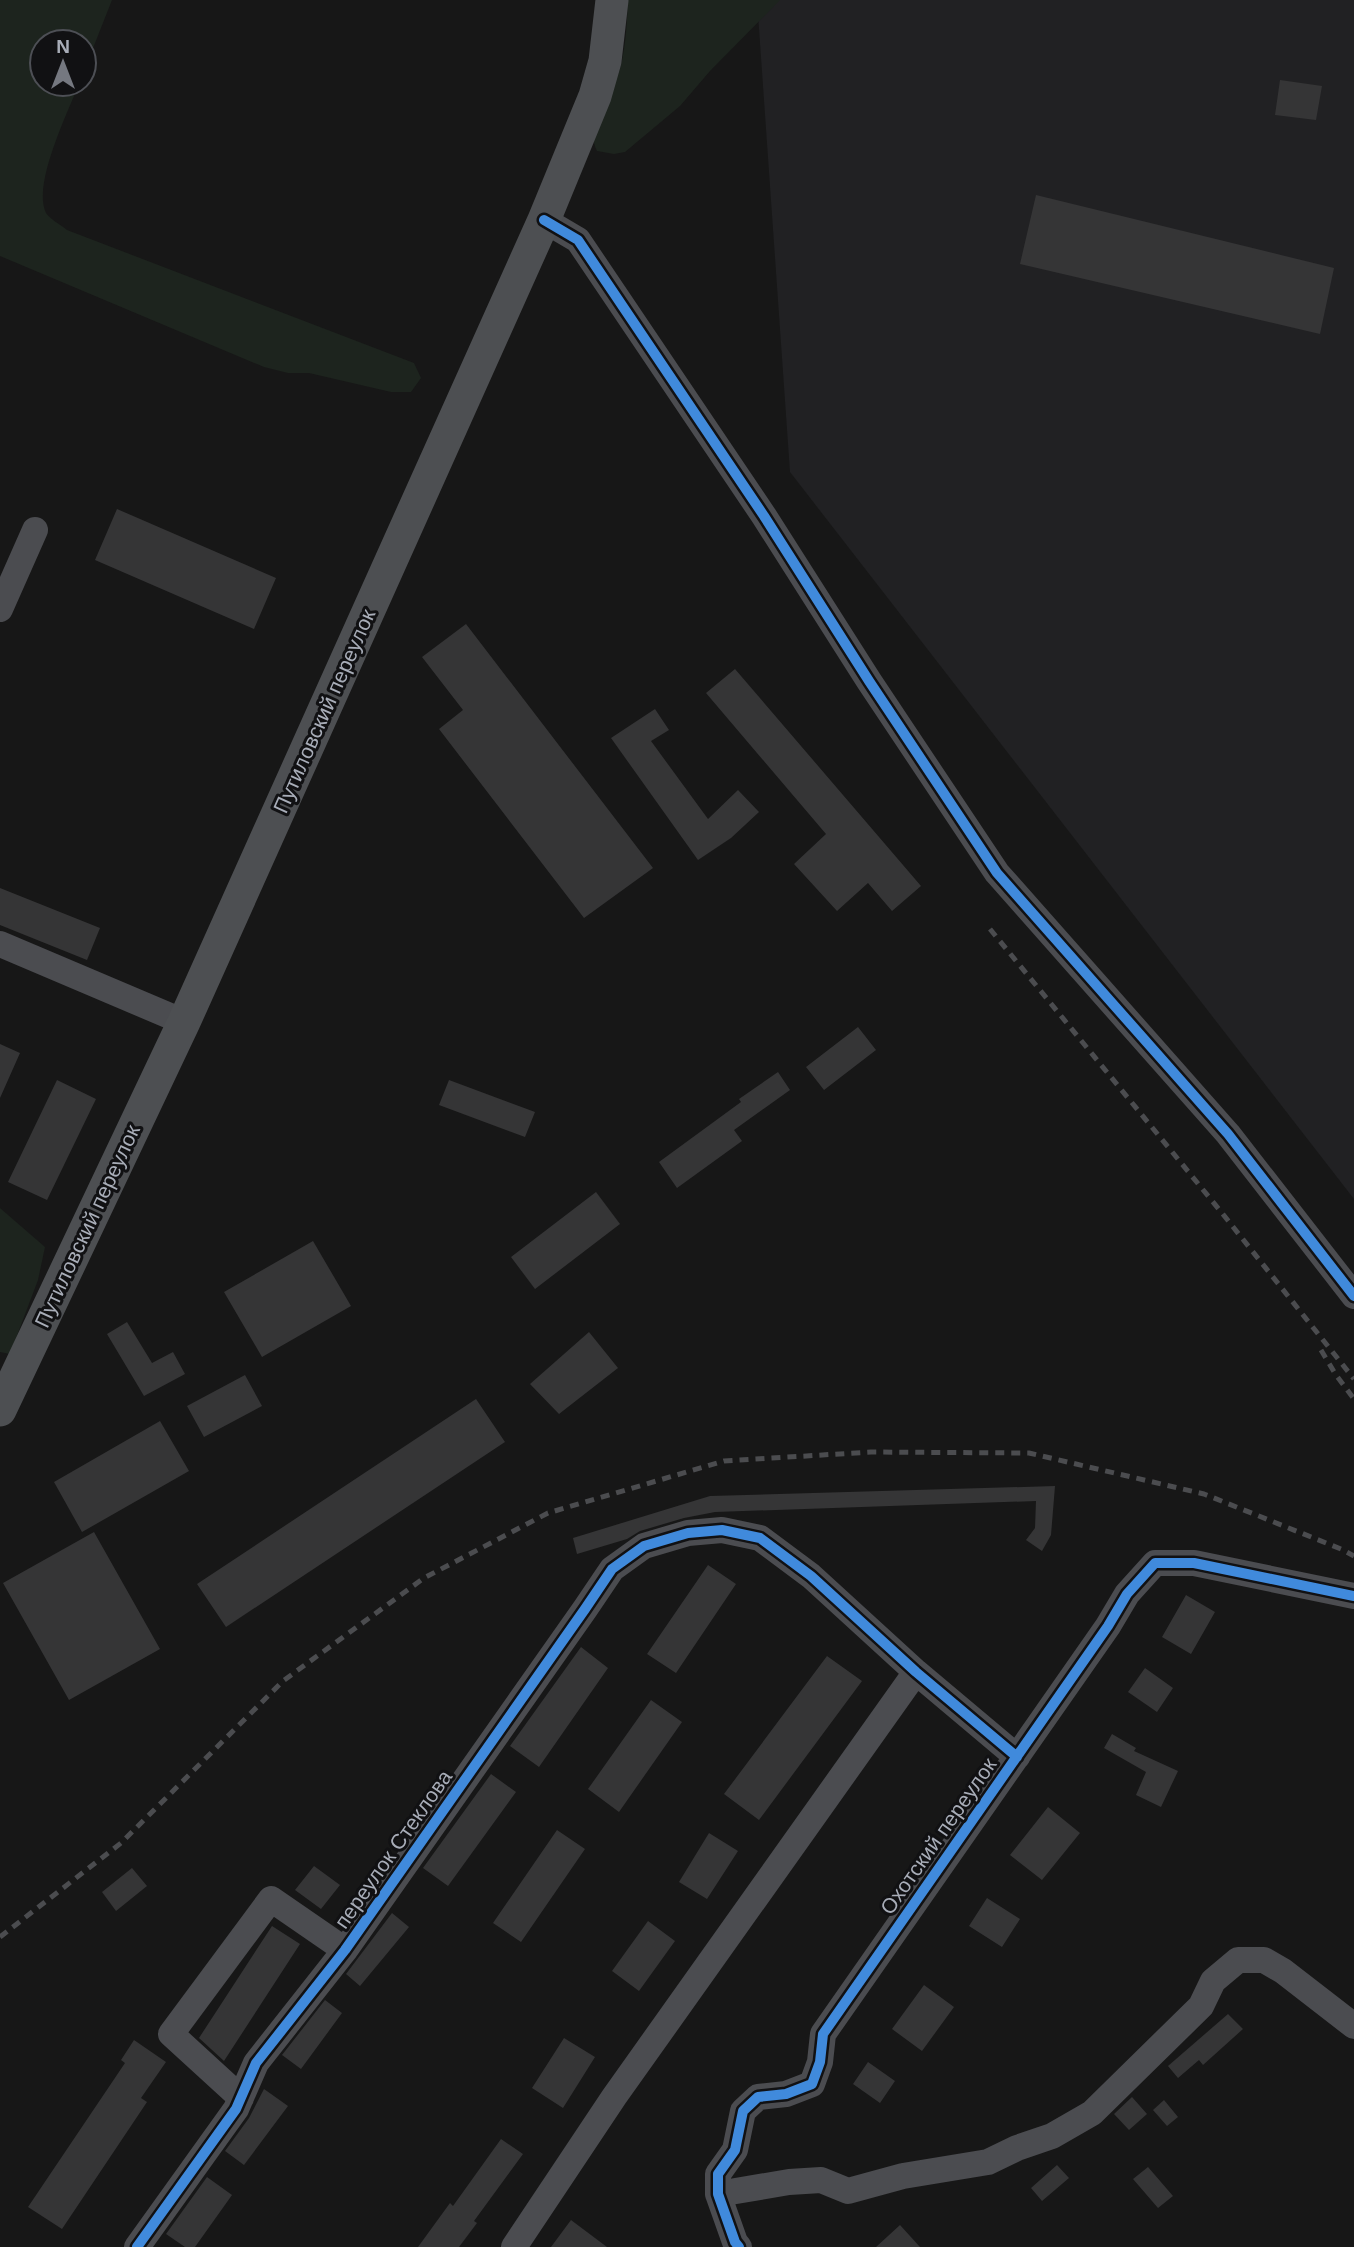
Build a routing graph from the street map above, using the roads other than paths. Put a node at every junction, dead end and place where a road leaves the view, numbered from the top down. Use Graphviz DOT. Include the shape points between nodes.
graph roads {
  1 [pos="612,0"];
  2 [pos="544,220"];
  3 [pos="36,530"];
  4 [pos="0,609"];
  5 [pos="0,944"];
  6 [pos="184,1022"];
  7 [pos="1354,1296"];
  8 [pos="0,1410"];
  9 [pos="1354,1597"];
  10 [pos="916,1672"];
  11 [pos="1017,1757"];
  12 [pos="345,1950"];
  13 [pos="1354,2026"];
  14 [pos="241,2098"];
  15 [pos="718,2194"];
  16 [pos="737,2245"];
  17 [pos="137,2247"];
  18 [pos="514,2247"];
  1 -- 2 [label="main road, Путиловский переулок" via="605,61 595,96"];
  2 -- 6 [label="main road, Путиловский переулок"];
  2 -- 7 [label="street" via="578,240 997,873 1228,1134"];
  3 -- 4 [label="street"];
  5 -- 6 [label="street"];
  6 -- 8 [label="main road, Путиловский переулок"];
  9 -- 11 [label="street, Охотский переулок" via="1194,1563 1156,1563 1127,1594"];
  10 -- 11 [label="street, переулок Стеклова"];
  10 -- 12 [label="street, переулок Стеклова" via="819,1582 760,1538 722,1530 688,1533 644,1546 612,1569"];
  10 -- 18 [label="street" via="614,2096"];
  11 -- 15 [label="street, Охотский переулок" via="823,2035 812,2084 786,2094 758,2097 743,2111 735,2150 718,2174"];
  12 -- 14 [label="street, переулок Стеклова" via="256,2063"];
  12 -- 14 [label="street" via="271,1899 171,2034"];
  13 -- 15 [label="street" via="1264,1960 1238,1960 1213,1981 1201,2006 1093,2113 1052,2136 988,2162 903,2176 848,2191 821,2180"];
  14 -- 17 [label="street, переулок Стеклова"];
  15 -- 16 [label="street"];
}
